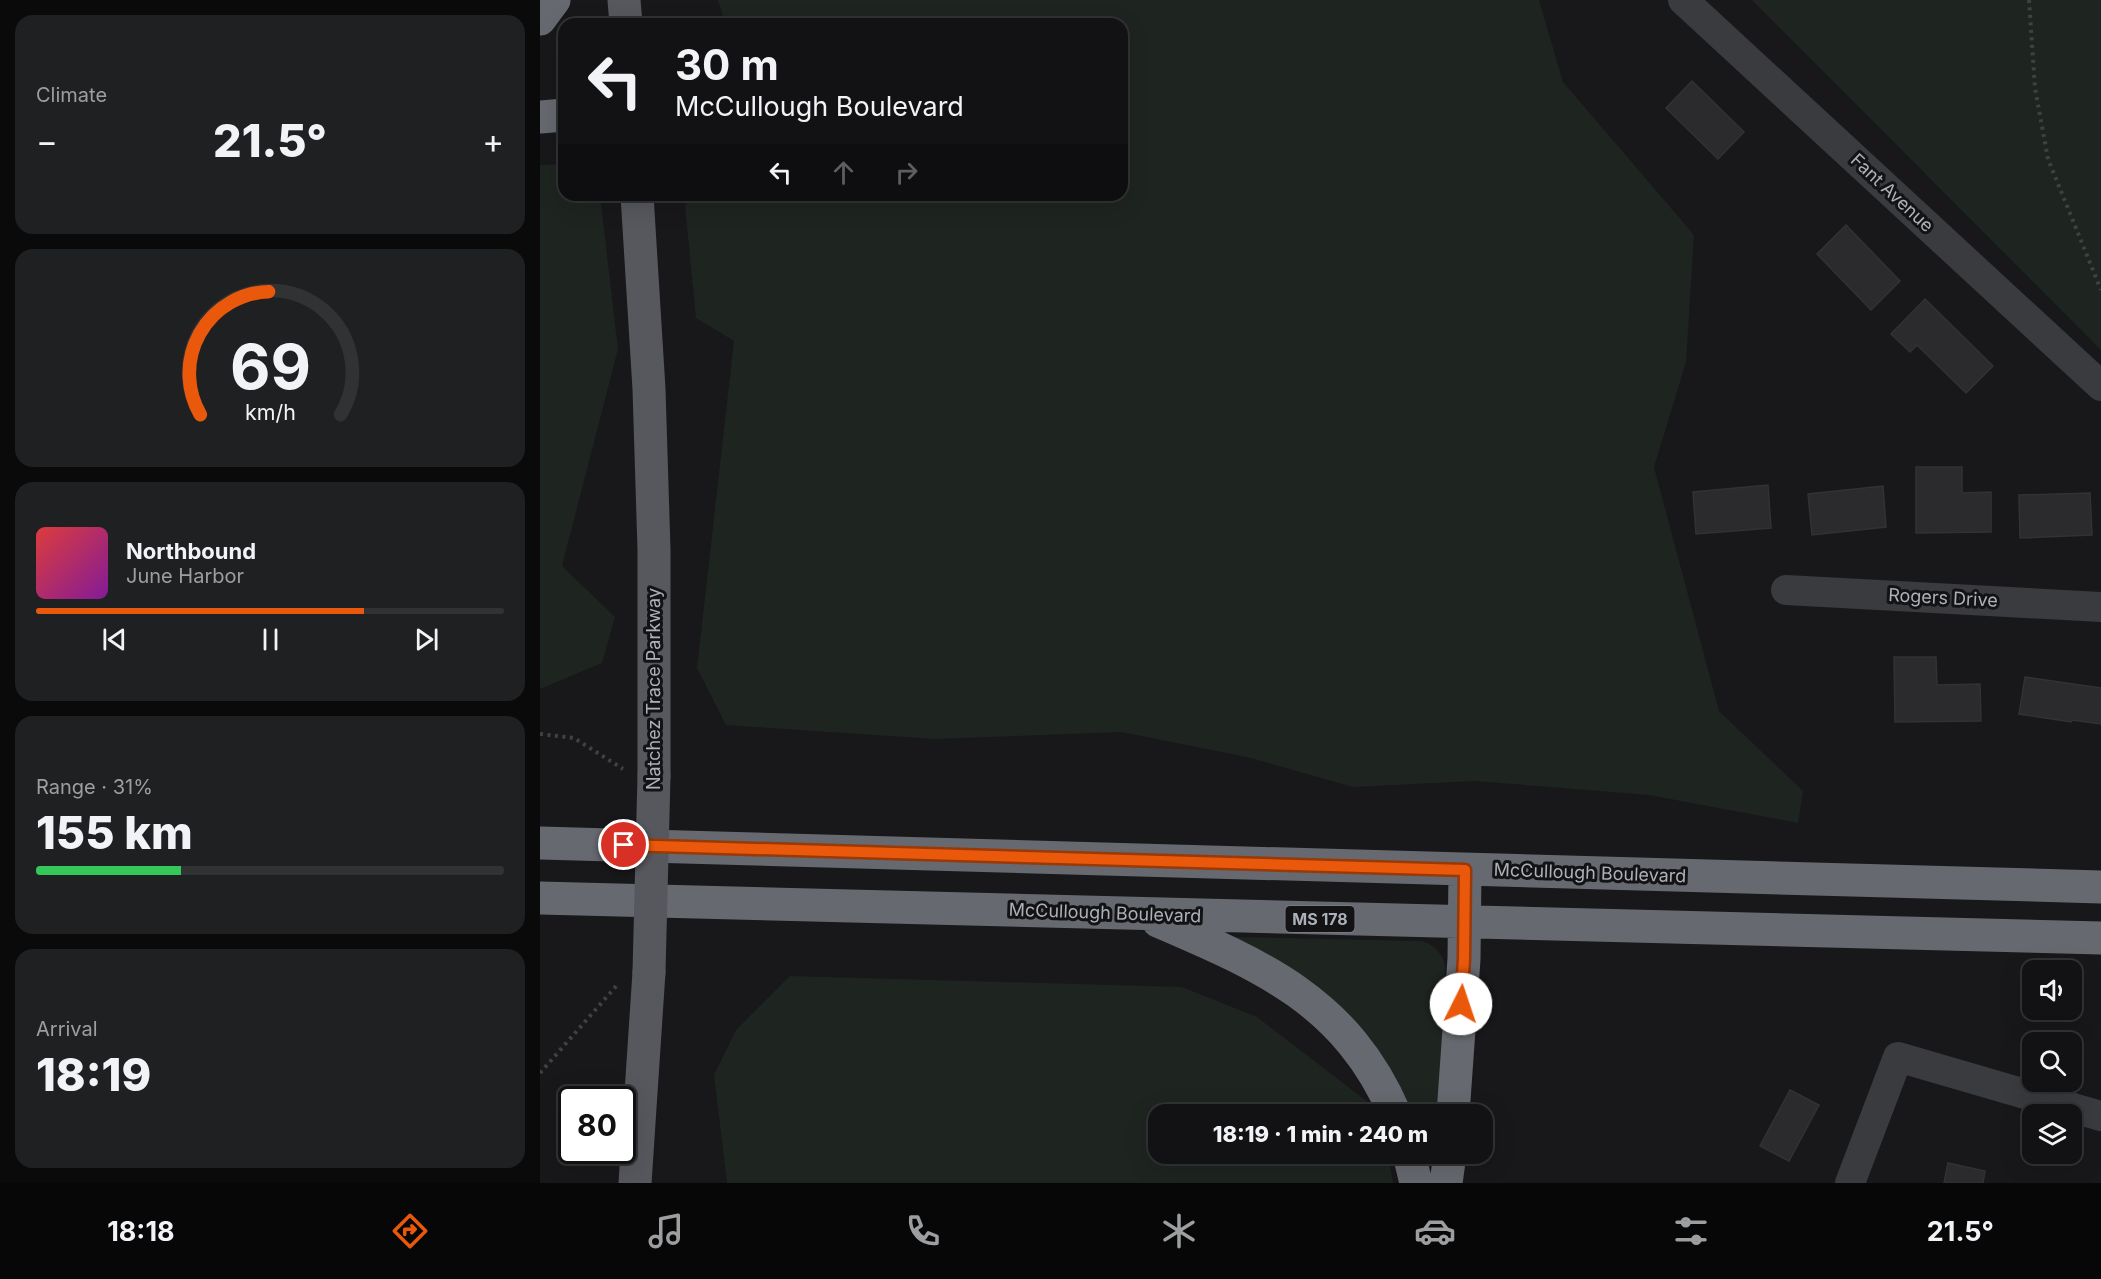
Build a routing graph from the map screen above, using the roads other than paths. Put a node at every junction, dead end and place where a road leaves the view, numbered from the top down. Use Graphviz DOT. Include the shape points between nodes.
graph roads {
  1 [pos="554,0"];
  2 [pos="624,0"];
  3 [pos="1683,0"];
  4 [pos="626,18"];
  5 [pos="540,19"];
  6 [pos="558,116"];
  7 [pos="540,117"];
  8 [pos="637,201"];
  9 [pos="2101,386"];
  10 [pos="1786,590"];
  11 [pos="2101,607"];
  12 [pos="540,843"];
  13 [pos="1465,870"];
  14 [pos="2101,887"];
  15 [pos="540,898"];
  16 [pos="1143,915"];
  17 [pos="1465,922"];
  18 [pos="2101,938"];
  19 [pos="1390,1104"];
  20 [pos="1454,1104"];
  21 [pos="2101,1116"];
  22 [pos="1411,1164"];
  23 [pos="1449,1164"];
  24 [pos="635,1183"];
  25 [pos="1416,1183"];
  26 [pos="1446,1183"];
  27 [pos="1850,1183"];
  1 -- 5 [label="highway"];
  2 -- 4 [label="main road"];
  3 -- 9 [label="street, Fant Avenue"];
  6 -- 7 [label="highway"];
  8 -- 24 [label="main road, Natchez Trace Parkway, bridge" via="654,562 636,975"];
  10 -- 11 [label="street, Rogers Drive"];
  12 -- 13 [label="highway, McCullough Boulevard"];
  13 -- 14 [label="highway, McCullough Boulevard"];
  13 -- 17 [label="highway"];
  15 -- 16 [label="highway, McCullough Boulevard / MS 178"];
  16 -- 17 [label="highway, McCullough Boulevard / MS 178"];
  16 -- 19 [label="highway" via="1236,954 1314,1004 1357,1049"];
  17 -- 18 [label="highway, McCullough Boulevard / MS 178"];
  17 -- 20 [label="highway"];
  21 -- 27 [label="street" via="1898,1057"];
  22 -- 25 [label="highway"];
  23 -- 26 [label="highway"];
}
